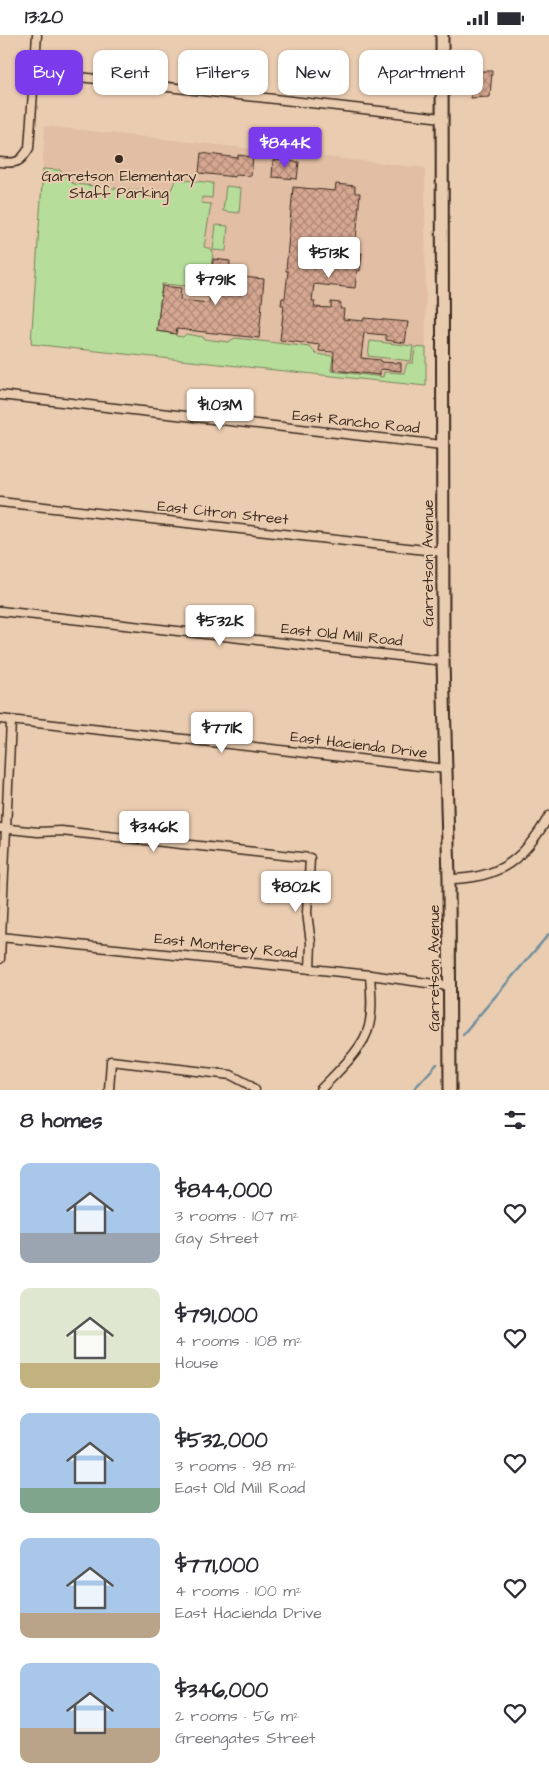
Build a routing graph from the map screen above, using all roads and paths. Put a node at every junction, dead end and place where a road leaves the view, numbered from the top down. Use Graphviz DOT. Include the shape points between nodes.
graph roads {
  1 [pos="37,35"];
  2 [pos="442,35"];
  3 [pos="36,50"];
  4 [pos="83,77"];
  5 [pos="33,95"];
  6 [pos="442,118"];
  7 [pos="0,162"];
  8 [pos="0,395"];
  9 [pos="442,445"];
  10 [pos="0,502"];
  11 [pos="443,552"];
  12 [pos="0,611"];
  13 [pos="443,661"];
  14 [pos="0,719"];
  15 [pos="12,721"];
  16 [pos="446,769"];
  17 [pos="549,816"];
  18 [pos="3,829"];
  19 [pos="449,879"];
  20 [pos="1,937"];
  21 [pos="0,959"];
  22 [pos="310,969"];
  23 [pos="370,975"];
  24 [pos="449,986"];
  25 [pos="109,1090"];
  26 [pos="255,1090"];
  27 [pos="320,1090"];
  28 [pos="450,1090"];
  1 -- 3 [label="street"];
  2 -- 6 [label="street, Garretson Avenue"];
  4 -- 6 [label="street"];
  5 -- 7 [label="street" via="30,148 22,160"];
  6 -- 9 [label="street, Garretson Avenue"];
  8 -- 9 [label="street, East Rancho Road"];
  9 -- 11 [label="street, Garretson Avenue"];
  10 -- 11 [label="street, East Citron Street"];
  11 -- 13 [label="street, Garretson Avenue"];
  12 -- 13 [label="street, East Old Mill Road"];
  13 -- 16 [label="street, Garretson Avenue"];
  14 -- 15 [label="street, East Hacienda Drive"];
  15 -- 16 [label="street, East Hacienda Drive"];
  15 -- 18 [label="street"];
  16 -- 19 [label="street, Garretson Avenue"];
  17 -- 19 [label="street" via="531,844 510,863 486,875"];
  18 -- 20 [label="street"];
  18 -- 22 [label="street" via="60,831 310,858 307,913"];
  19 -- 24 [label="street, Garretson Avenue"];
  20 -- 21 [label="street"];
  20 -- 22 [label="street, East Monterey Road"];
  22 -- 23 [label="street, East Monterey Road"];
  23 -- 24 [label="street, East Monterey Road"];
  23 -- 27 [label="street" via="369,1026 363,1041"];
  24 -- 28 [label="street, Garretson Avenue"];
  25 -- 26 [label="street" via="111,1061 231,1075"];
}
